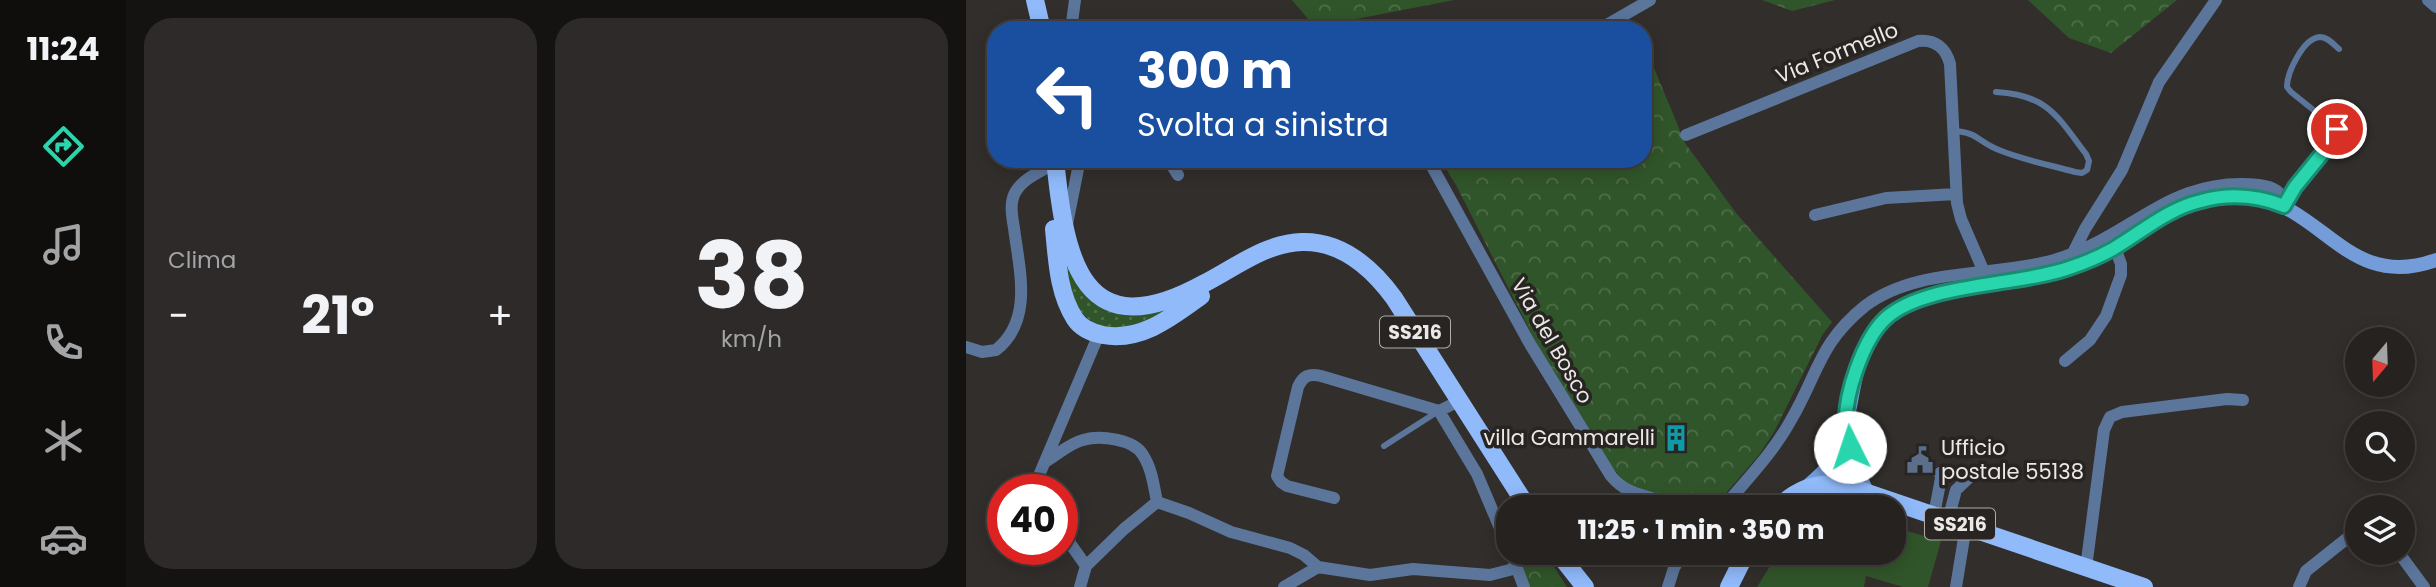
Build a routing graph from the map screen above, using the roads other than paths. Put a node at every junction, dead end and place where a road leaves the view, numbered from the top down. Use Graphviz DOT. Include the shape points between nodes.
graph roads {
  1 [pos="1035,0"];
  2 [pos="1075,0"];
  3 [pos="1650,0"];
  4 [pos="2216,0"];
  5 [pos="2428,0"];
  6 [pos="2436,7"];
  7 [pos="1040,21"];
  8 [pos="1072,21"];
  9 [pos="1614,21"];
  10 [pos="2339,49"];
  11 [pos="1996,92"];
  12 [pos="1953,131"];
  13 [pos="1686,135"];
  14 [pos="1044,168"];
  15 [pos="1055,168"];
  16 [pos="1056,168"];
  17 [pos="1078,168"];
  18 [pos="1174,168"];
  19 [pos="1433,168"];
  20 [pos="1178,175"];
  21 [pos="1956,194"];
  22 [pos="2284,206"];
  23 [pos="1815,215"];
  24 [pos="1065,234"];
  25 [pos="2115,248"];
  26 [pos="2073,253"];
  27 [pos="1249,258"];
  28 [pos="2436,261"];
  29 [pos="1984,272"];
  30 [pos="1099,334"];
  31 [pos="966,347"];
  32 [pos="2065,361"];
  33 [pos="2243,400"];
  34 [pos="1459,401"];
  35 [pos="1439,411"];
  36 [pos="1846,424"];
  37 [pos="1384,446"];
  38 [pos="1045,462"];
  39 [pos="1940,473"];
  40 [pos="1974,473"];
  41 [pos="1040,474"];
  42 [pos="1804,489"];
  43 [pos="1867,492"];
  44 [pos="1520,495"];
  45 [pos="1638,495"];
  46 [pos="1734,495"];
  47 [pos="1796,495"];
  48 [pos="1334,498"];
  49 [pos="1157,502"];
  50 [pos="1496,519"];
  51 [pos="1949,520"];
  52 [pos="2345,540"];
  53 [pos="1078,555"];
  54 [pos="1516,565"];
  55 [pos="1568,565"];
  56 [pos="1676,565"];
  57 [pos="1739,565"];
  58 [pos="1740,565"];
  59 [pos="2408,565"];
  60 [pos="1086,566"];
  61 [pos="1318,567"];
  62 [pos="1517,568"];
  63 [pos="2086,568"];
  64 [pos="1080,587"];
  65 [pos="1284,587"];
  66 [pos="1524,587"];
  67 [pos="1585,587"];
  68 [pos="1668,587"];
  69 [pos="1720,587"];
  70 [pos="1729,587"];
  71 [pos="1956,587"];
  72 [pos="2144,587"];
  73 [pos="2299,587"];
  74 [pos="2424,587"];
  1 -- 7 [label="main road"];
  2 -- 8 [label="street"];
  3 -- 9 [label="street"];
  4 -- 26 [label="street" via="2159,82 2122,170"];
  5 -- 6 [label="street"];
  10 -- 22 [label="lane" via="2320,37 2308,42 2288,79 2291,92 2337,129"];
  11 -- 12 [label="lane" via="2029,96 2046,106 2086,154 2087,170 2075,172 2007,153 1970,132"];
  12 -- 13 [label="street, Via Formello" via="1948,55 1939,45 1923,40"];
  12 -- 21 [label="street, Via Formello"];
  14 -- 31 [label="street" via="1013,196 1022,299 1017,320 996,350"];
  15 -- 30 [label="main road" via="1053,219 1059,276 1075,318"];
  16 -- 24 [label="main road, SS216"];
  17 -- 24 [label="street"];
  18 -- 20 [label="street"];
  19 -- 45 [label="street, Via del Bosco" via="1530,344 1611,476"];
  21 -- 23 [label="street" via="1886,198"];
  21 -- 29 [label="street, Via Formello" via="1959,214"];
  22 -- 25 [label="street" via="2243,196 2199,201 2158,219"];
  22 -- 26 [label="street" via="2278,192 2268,187 2208,186"];
  22 -- 28 [label="street" via="2365,261 2403,267"];
  24 -- 27 [label="main road, SS216" via="1074,264 1089,285 1104,299 1133,308 1172,301"];
  25 -- 32 [label="street" via="2121,275 2106,316 2091,340"];
  25 -- 36 [label="street" via="2059,272 1962,289 1894,312 1876,328 1863,352"];
  26 -- 29 [label="street"];
  27 -- 30 [label="main road" via="1159,325 1128,335"];
  27 -- 34 [label="main road, SS216" via="1302,242 1355,258 1387,289"];
  29 -- 46 [label="street" via="1908,284 1884,294 1853,317 1827,348 1777,445"];
  30 -- 38 [label="street"];
  33 -- 63 [label="street" via="2110,417 2104,430"];
  34 -- 35 [label="street"];
  34 -- 44 [label="main road, SS216"];
  35 -- 37 [label="lane"];
  35 -- 48 [label="street" via="1308,375 1298,387 1278,476 1284,485"];
  35 -- 50 [label="street" via="1477,474"];
  36 -- 42 [label="street" via="1828,466"];
  36 -- 43 [label="street" via="1853,461"];
  38 -- 41 [label="street"];
  38 -- 49 [label="street" via="1086,439 1131,444 1145,458"];
  39 -- 51 [label="street"];
  40 -- 51 [label="street" via="1956,490"];
  42 -- 43 [label="main road, SS216" via="1833,484"];
  42 -- 47 [label="main road, SS216"];
  43 -- 51 [label="main road, SS216"];
  49 -- 60 [label="street"];
  49 -- 61 [label="street" via="1231,532 1290,548"];
  51 -- 63 [label="main road, SS216"];
  51 -- 71 [label="street"];
  52 -- 73 [label="street" via="2306,571"];
  53 -- 60 [label="street"];
  54 -- 62 [label="street"];
  55 -- 67 [label="main road"];
  56 -- 68 [label="street"];
  57 -- 69 [label="main road"];
  58 -- 70 [label="main road"];
  59 -- 74 [label="street"];
  60 -- 64 [label="street"];
  61 -- 62 [label="street" via="1370,575 1413,569 1490,575"];
  61 -- 65 [label="street"];
  62 -- 66 [label="street"];
  63 -- 72 [label="main road, SS216"];
}
